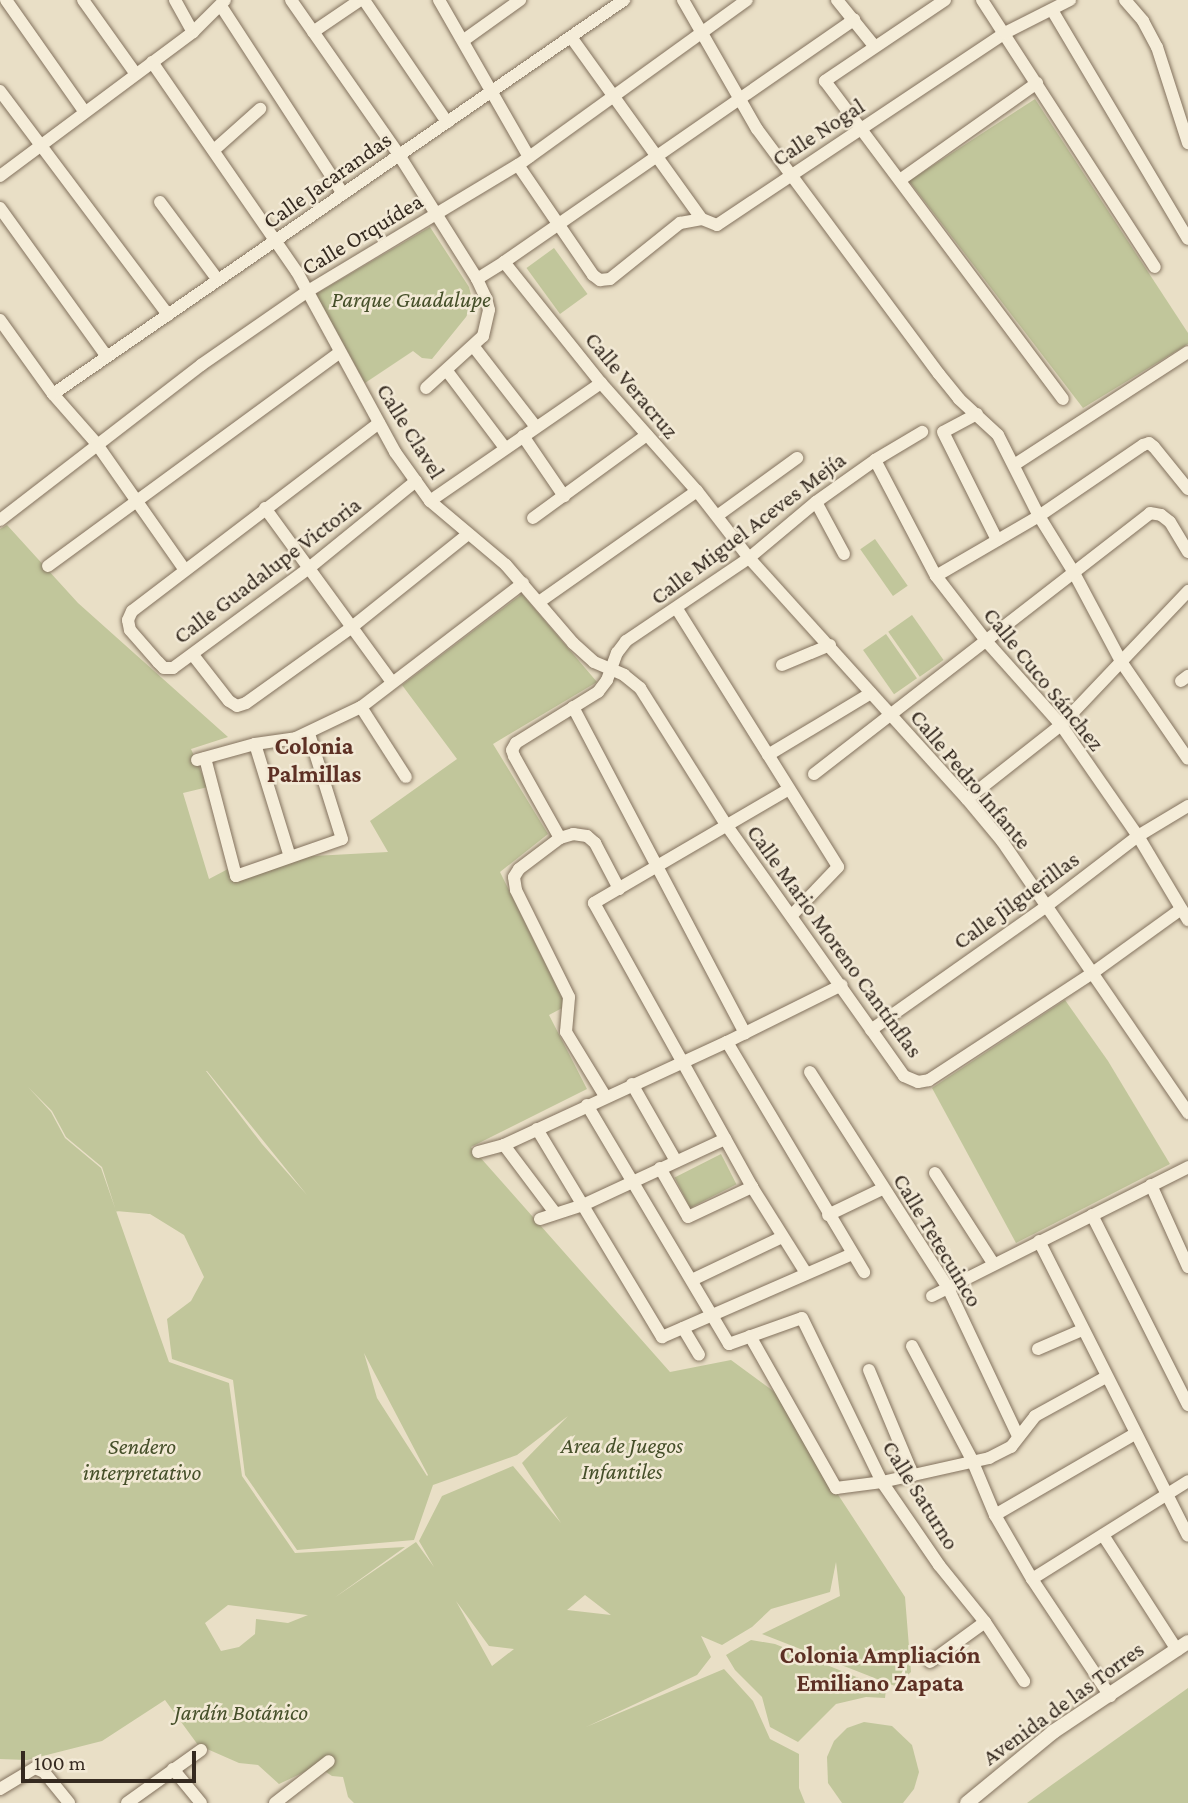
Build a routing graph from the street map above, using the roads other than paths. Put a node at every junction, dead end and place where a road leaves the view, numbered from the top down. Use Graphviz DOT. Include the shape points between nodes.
graph roads {
  1 [pos="6,0"];
  2 [pos="83,0"];
  3 [pos="175,0"];
  4 [pos="291,0"];
  5 [pos="362,0"];
  6 [pos="439,0"];
  7 [pos="520,0"];
  8 [pos="623,0"];
  9 [pos="683,0"];
  10 [pos="747,0"];
  11 [pos="836,0"];
  12 [pos="945,0"];
  13 [pos="982,0"];
  14 [pos="1070,0"];
  15 [pos="1125,0"];
  16 [pos="223,3"];
  17 [pos="1052,10"];
  18 [pos="854,20"];
  19 [pos="192,32"];
  20 [pos="313,33"];
  21 [pos="701,33"];
  22 [pos="1005,33"];
  23 [pos="571,37"];
  24 [pos="464,40"];
  25 [pos="875,47"];
  26 [pos="152,62"];
  27 [pos="135,73"];
  28 [pos="1037,83"];
  29 [pos="493,90"];
  30 [pos="0,91"];
  31 [pos="614,96"];
  32 [pos="739,98"];
  33 [pos="260,109"];
  34 [pos="84,111"];
  35 [pos="447,122"];
  36 [pos="860,130"];
  37 [pos="1188,143"];
  38 [pos="41,145"];
  39 [pos="214,150"];
  40 [pos="656,155"];
  41 [pos="399,156"];
  42 [pos="524,161"];
  43 [pos="791,175"];
  44 [pos="0,176"];
  45 [pos="900,180"];
  46 [pos="343,194"];
  47 [pos="160,202"];
  48 [pos="0,208"];
  49 [pos="436,214"];
  50 [pos="702,219"];
  51 [pos="559,225"];
  52 [pos="1188,239"];
  53 [pos="276,240"];
  54 [pos="504,262"];
  55 [pos="1155,267"];
  56 [pos="477,279"];
  57 [pos="218,280"];
  58 [pos="308,291"];
  59 [pos="168,315"];
  60 [pos="0,320"];
  61 [pos="474,347"];
  62 [pos="340,352"];
  63 [pos="1188,352"];
  64 [pos="107,356"];
  65 [pos="447,371"];
  66 [pos="601,383"];
  67 [pos="426,388"];
  68 [pos="53,394"];
  69 [pos="1063,398"];
  70 [pos="977,414"];
  71 [pos="379,423"];
  72 [pos="536,427"];
  73 [pos="922,432"];
  74 [pos="647,435"];
  75 [pos="523,436"];
  76 [pos="96,443"];
  77 [pos="505,448"];
  78 [pos="797,458"];
  79 [pos="875,460"];
  80 [pos="1014,465"];
  81 [pos="416,481"];
  82 [pos="1188,489"];
  83 [pos="697,491"];
  84 [pos="564,496"];
  85 [pos="430,501"];
  86 [pos="816,502"];
  87 [pos="136,503"];
  88 [pos="265,508"];
  89 [pos="717,516"];
  90 [pos="1039,516"];
  91 [pos="4,518"];
  92 [pos="533,518"];
  93 [pos="467,535"];
  94 [pos="997,540"];
  95 [pos="1188,552"];
  96 [pos="844,554"];
  97 [pos="749,558"];
  98 [pos="48,566"];
  99 [pos="309,568"];
  100 [pos="185,570"];
  101 [pos="1073,571"];
  102 [pos="936,576"];
  103 [pos="523,583"];
  104 [pos="1188,591"];
  105 [pos="539,602"];
  106 [pos="677,609"];
  107 [pos="352,626"];
  108 [pos="987,642"];
  109 [pos="830,645"];
  110 [pos="193,655"];
  111 [pos="1122,663"];
  112 [pos="782,664"];
  113 [pos="610,669"];
  114 [pos="392,682"];
  115 [pos="871,693"];
  116 [pos="361,707"];
  117 [pos="573,708"];
  118 [pos="890,715"];
  119 [pos="1061,725"];
  120 [pos="309,734"];
  121 [pos="255,744"];
  122 [pos="768,755"];
  123 [pos="1188,759"];
  124 [pos="814,774"];
  125 [pos="406,777"];
  126 [pos="789,789"];
  127 [pos="967,799"];
  128 [pos="1188,806"];
  129 [pos="727,826"];
  130 [pos="1138,836"];
  131 [pos="560,838"];
  132 [pos="290,857"];
  133 [pos="659,866"];
  134 [pos="619,889"];
  135 [pos="1044,908"];
  136 [pos="1185,914"];
  137 [pos="792,915"];
  138 [pos="1091,974"];
  139 [pos="842,985"];
  140 [pos="871,1030"];
  141 [pos="745,1033"];
  142 [pos="727,1042"];
  143 [pos="682,1062"];
  144 [pos="810,1072"];
  145 [pos="632,1084"];
  146 [pos="605,1096"];
  147 [pos="587,1105"];
  148 [pos="1188,1113"];
  149 [pos="537,1129"];
  150 [pos="725,1139"];
  151 [pos="504,1145"];
  152 [pos="478,1152"];
  153 [pos="676,1161"];
  154 [pos="1188,1167"];
  155 [pos="660,1168"];
  156 [pos="935,1173"];
  157 [pos="632,1181"];
  158 [pos="1151,1185"];
  159 [pos="752,1187"];
  160 [pos="882,1189"];
  161 [pos="583,1205"];
  162 [pos="555,1213"];
  163 [pos="828,1215"];
  164 [pos="1092,1215"];
  165 [pos="540,1219"];
  166 [pos="782,1237"];
  167 [pos="1039,1241"];
  168 [pos="1184,1249"];
  169 [pos="852,1254"];
  170 [pos="993,1264"];
  171 [pos="1188,1267"];
  172 [pos="864,1272"];
  173 [pos="806,1273"];
  174 [pos="694,1279"];
  175 [pos="948,1288"];
  176 [pos="932,1296"];
  177 [pos="714,1314"];
  178 [pos="683,1328"];
  179 [pos="1082,1330"];
  180 [pos="750,1336"];
  181 [pos="912,1346"];
  182 [pos="1038,1349"];
  183 [pos="699,1356"];
  184 [pos="869,1370"];
  185 [pos="1106,1377"];
  186 [pos="1188,1405"];
  187 [pos="1135,1434"];
  188 [pos="1018,1436"];
  189 [pos="972,1460"];
  190 [pos="913,1475"];
  191 [pos="882,1482"];
  192 [pos="1188,1482"];
  193 [pos="1165,1496"];
  194 [pos="995,1515"];
  195 [pos="1103,1535"];
  196 [pos="1188,1536"];
  197 [pos="1032,1579"];
  198 [pos="985,1622"];
  199 [pos="1182,1646"];
  200 [pos="930,1662"];
  201 [pos="1024,1681"];
  202 [pos="1110,1696"];
  203 [pos="201,1750"];
  204 [pos="329,1761"];
  205 [pos="173,1769"];
  206 [pos="0,1789"];
  207 [pos="69,1803"];
  208 [pos="127,1803"];
  209 [pos="201,1803"];
  210 [pos="275,1803"];
  211 [pos="967,1803"];
  1 -- 34 [label="street"];
  2 -- 27 [label="street"];
  3 -- 19 [label="street"];
  4 -- 20 [label="street"];
  5 -- 20 [label="street"];
  5 -- 35 [label="street"];
  6 -- 24 [label="street"];
  7 -- 24 [label="street"];
  8 -- 23 [label="street, Calle Jacarandas"];
  9 -- 21 [label="street"];
  10 -- 21 [label="street, Calle Orquídea"];
  11 -- 18 [label="street"];
  12 -- 25 [label="street"];
  13 -- 22 [label="street"];
  14 -- 17 [label="street, Calle Nogal"];
  15 -- 37 [label="street" via="1157,47"];
  16 -- 19 [label="street"];
  16 -- 46 [label="street"];
  17 -- 22 [label="street, Calle Nogal"];
  17 -- 52 [label="street"];
  18 -- 25 [label="street"];
  18 -- 32 [label="street"];
  19 -- 26 [label="street"];
  20 -- 41 [label="street"];
  21 -- 31 [label="street, Calle Orquídea"];
  21 -- 32 [label="street"];
  22 -- 28 [label="street"];
  22 -- 36 [label="street, Calle Nogal"];
  23 -- 29 [label="street, Calle Jacarandas"];
  23 -- 31 [label="street"];
  24 -- 29 [label="street"];
  25 -- 36 [label="street" via="825,81"];
  26 -- 27 [label="street"];
  26 -- 39 [label="street, Calle Clavel"];
  27 -- 34 [label="street"];
  28 -- 45 [label="street"];
  28 -- 55 [label="street"];
  29 -- 35 [label="street, Calle Jacarandas"];
  29 -- 42 [label="street"];
  30 -- 38 [label="street"];
  31 -- 40 [label="street"];
  31 -- 42 [label="street, Calle Orquídea"];
  32 -- 40 [label="street"];
  32 -- 43 [label="street"];
  33 -- 39 [label="street"];
  34 -- 38 [label="street"];
  35 -- 41 [label="street, Calle Jacarandas"];
  36 -- 43 [label="street, Calle Nogal"];
  36 -- 45 [label="street"];
  38 -- 44 [label="street"];
  38 -- 59 [label="street"];
  39 -- 53 [label="street, Calle Clavel"];
  40 -- 50 [label="street"];
  40 -- 51 [label="street"];
  41 -- 46 [label="street, Calle Jacarandas"];
  41 -- 49 [label="street"];
  42 -- 49 [label="street, Calle Orquídea"];
  42 -- 51 [label="street"];
  43 -- 50 [label="street, Calle Nogal" via="717,225"];
  43 -- 70 [label="street" via="939,374"];
  45 -- 69 [label="street"];
  46 -- 53 [label="street, Calle Jacarandas"];
  47 -- 57 [label="street"];
  48 -- 64 [label="street"];
  49 -- 56 [label="street"];
  49 -- 58 [label="street, Calle Orquídea"];
  50 -- 51 [label="street, Calle Nogal" via="680,223 610,279 600,280"];
  51 -- 54 [label="street"];
  53 -- 57 [label="street, Calle Jacarandas"];
  53 -- 58 [label="street, Calle Clavel"];
  54 -- 56 [label="street"];
  54 -- 66 [label="street, Calle Veracruz"];
  56 -- 61 [label="street" via="489,310 483,336"];
  57 -- 59 [label="street, Calle Jacarandas"];
  58 -- 62 [label="street, Calle Clavel"];
  58 -- 76 [label="street, Calle Orquídea"];
  59 -- 64 [label="street, Calle Jacarandas"];
  60 -- 68 [label="street"];
  61 -- 65 [label="street"];
  61 -- 72 [label="street"];
  62 -- 71 [label="street, Calle Clavel"];
  62 -- 87 [label="street"];
  63 -- 80 [label="street"];
  64 -- 68 [label="street, Calle Jacarandas"];
  65 -- 67 [label="street"];
  65 -- 77 [label="street"];
  66 -- 72 [label="street"];
  66 -- 74 [label="street, Calle Veracruz"];
  68 -- 76 [label="street"];
  70 -- 80 [label="street" via="998,435"];
  70 -- 94 [label="street" via="943,432"];
  71 -- 81 [label="street, Calle Clavel"];
  71 -- 88 [label="street"];
  72 -- 75 [label="street"];
  73 -- 79 [label="street, Calle Miguel Aceves Mejía"];
  74 -- 83 [label="street, Calle Veracruz"];
  74 -- 84 [label="street"];
  75 -- 77 [label="street"];
  75 -- 84 [label="street"];
  76 -- 87 [label="street"];
  76 -- 91 [label="street, Calle Orquídea"];
  77 -- 85 [label="street"];
  78 -- 89 [label="street"];
  79 -- 86 [label="street, Calle Miguel Aceves Mejía"];
  79 -- 102 [label="street, Calle Cuco Sánchez"];
  80 -- 90 [label="street"];
  81 -- 85 [label="street, Calle Clavel"];
  81 -- 99 [label="street, Calle Guadalupe Victoria"];
  82 -- 90 [label="street" via="1149,443"];
  83 -- 89 [label="street, Calle Veracruz"];
  83 -- 105 [label="street"];
  84 -- 92 [label="street"];
  85 -- 93 [label="street, Calle Clavel"];
  86 -- 96 [label="street"];
  86 -- 97 [label="street, Calle Miguel Aceves Mejía"];
  87 -- 98 [label="street"];
  87 -- 100 [label="street"];
  88 -- 99 [label="street"];
  88 -- 100 [label="street"];
  89 -- 97 [label="street, Calle Veracruz"];
  90 -- 94 [label="street"];
  90 -- 101 [label="street"];
  93 -- 103 [label="street, Calle Clavel"];
  93 -- 107 [label="street"];
  94 -- 102 [label="street"];
  95 -- 101 [label="street" via="1170,522 1150,513"];
  97 -- 106 [label="street, Calle Miguel Aceves Mejía"];
  97 -- 109 [label="street, Calle Pedro Infante"];
  99 -- 107 [label="street"];
  99 -- 110 [label="street, Calle Guadalupe Victoria"];
  100 -- 110 [label="street, Calle Guadalupe Victoria" via="132,611 128,620 130,630 164,668 173,668"];
  101 -- 108 [label="street"];
  101 -- 111 [label="street"];
  102 -- 108 [label="street, Calle Cuco Sánchez"];
  103 -- 105 [label="street, Calle Clavel"];
  103 -- 114 [label="street"];
  104 -- 111 [label="street"];
  105 -- 113 [label="street, Calle Clavel" via="573,643"];
  106 -- 113 [label="street, Calle Miguel Aceves Mejía" via="626,640"];
  106 -- 122 [label="street"];
  107 -- 110 [label="street" via="237,706"];
  107 -- 114 [label="street"];
  108 -- 118 [label="street"];
  108 -- 119 [label="street, Calle Cuco Sánchez"];
  109 -- 112 [label="street"];
  109 -- 115 [label="street, Calle Pedro Infante"];
  111 -- 119 [label="street"];
  111 -- 123 [label="street"];
  113 -- 117 [label="street, Calle Miguel Aceves Mejía" via="598,692"];
  113 -- 129 [label="street, Calle Mario Moreno Cantínflas" via="640,688"];
  114 -- 116 [label="street"];
  115 -- 118 [label="street, Calle Pedro Infante"];
  115 -- 122 [label="street"];
  116 -- 120 [label="street"];
  116 -- 125 [label="street"];
  117 -- 131 [label="street, Calle Miguel Aceves Mejía" via="512,750"];
  117 -- 133 [label="street"];
  118 -- 124 [label="street"];
  118 -- 127 [label="street, Calle Pedro Infante"];
  119 -- 127 [label="street"];
  119 -- 130 [label="street, Calle Cuco Sánchez"];
  120 -- 121 [label="street"];
  120 -- 132 [label="street" via="342,839"];
  121 -- 132 [label="street"];
  121 -- 132 [label="street" via="201,759 236,876"];
  122 -- 126 [label="street"];
  126 -- 129 [label="street"];
  126 -- 137 [label="street" via="838,867"];
  127 -- 135 [label="street, Calle Pedro Infante" via="1002,841"];
  128 -- 130 [label="street, Calle Jilguerillas"];
  129 -- 133 [label="street"];
  129 -- 137 [label="street, Calle Mario Moreno Cantínflas"];
  130 -- 135 [label="street, Calle Jilguerillas"];
  130 -- 136 [label="street, Calle Cuco Sánchez"];
  131 -- 134 [label="street" via="587,836"];
  131 -- 146 [label="street" via="519,869 514,877 516,890 569,997 566,1032"];
  133 -- 134 [label="street"];
  133 -- 141 [label="street"];
  134 -- 143 [label="street" via="594,903"];
  135 -- 138 [label="street, Calle Pedro Infante"];
  135 -- 140 [label="street, Calle Jilguerillas"];
  136 -- 138 [label="street, Calle Mario Moreno Cantínflas"];
  137 -- 139 [label="street, Calle Mario Moreno Cantínflas"];
  138 -- 140 [label="street, Calle Mario Moreno Cantínflas" via="929,1080 918,1082 904,1076"];
  138 -- 148 [label="street, Calle Pedro Infante"];
  139 -- 140 [label="street, Calle Mario Moreno Cantínflas"];
  139 -- 141 [label="street"];
  141 -- 142 [label="street"];
  142 -- 143 [label="street"];
  142 -- 163 [label="street"];
  143 -- 145 [label="street"];
  143 -- 150 [label="street"];
  144 -- 160 [label="street, Calle Tetecuinco"];
  145 -- 146 [label="street"];
  145 -- 153 [label="street"];
  146 -- 147 [label="street"];
  147 -- 149 [label="street"];
  147 -- 157 [label="street"];
  149 -- 151 [label="street"];
  149 -- 161 [label="street"];
  150 -- 153 [label="street"];
  150 -- 159 [label="street"];
  151 -- 152 [label="street"];
  151 -- 162 [label="street"];
  153 -- 155 [label="street"];
  154 -- 158 [label="street"];
  155 -- 157 [label="street"];
  155 -- 159 [label="street" via="688,1217"];
  156 -- 170 [label="street"];
  157 -- 161 [label="street"];
  157 -- 174 [label="street"];
  158 -- 164 [label="street"];
  158 -- 168 [label="street"];
  159 -- 166 [label="street"];
  160 -- 163 [label="street"];
  160 -- 175 [label="street, Calle Tetecuinco"];
  161 -- 162 [label="street"];
  161 -- 178 [label="street" via="662,1337"];
  162 -- 165 [label="street"];
  163 -- 169 [label="street"];
  164 -- 167 [label="street"];
  164 -- 186 [label="street"];
  166 -- 173 [label="street"];
  166 -- 174 [label="street"];
  167 -- 170 [label="street"];
  167 -- 179 [label="street"];
  168 -- 171 [label="street"];
  169 -- 172 [label="street"];
  169 -- 173 [label="street"];
  170 -- 175 [label="street"];
  173 -- 177 [label="street"];
  174 -- 177 [label="street"];
  175 -- 176 [label="street"];
  175 -- 188 [label="street, Calle Tetecuinco"];
  177 -- 178 [label="street"];
  177 -- 180 [label="street" via="729,1344"];
  178 -- 183 [label="street"];
  179 -- 182 [label="street"];
  179 -- 185 [label="street"];
  180 -- 191 [label="street" via="836,1488"];
  180 -- 191 [label="street, Calle Saturno" via="802,1318"];
  181 -- 189 [label="street"];
  184 -- 190 [label="street"];
  185 -- 187 [label="street"];
  185 -- 188 [label="street" via="1035,1416"];
  187 -- 193 [label="street"];
  187 -- 194 [label="street"];
  188 -- 189 [label="street" via="1011,1447"];
  189 -- 190 [label="street"];
  189 -- 194 [label="street"];
  190 -- 191 [label="street"];
  191 -- 198 [label="street, Calle Saturno"];
  192 -- 193 [label="street"];
  193 -- 195 [label="street"];
  193 -- 196 [label="street"];
  194 -- 197 [label="street"];
  195 -- 197 [label="street"];
  195 -- 199 [label="street"];
  197 -- 202 [label="street"];
  198 -- 200 [label="street"];
  198 -- 201 [label="street, Calle Saturno"];
  199 -- 202 [label="street, Avenida de las Torres"];
  202 -- 211 [label="street, Avenida de las Torres" via="1053,1732"];
  203 -- 205 [label="street"];
  204 -- 210 [label="street"];
  205 -- 208 [label="street"];
  205 -- 209 [label="street"];
  206 -- 207 [label="street" via="36,1769 44,1772"];
}
